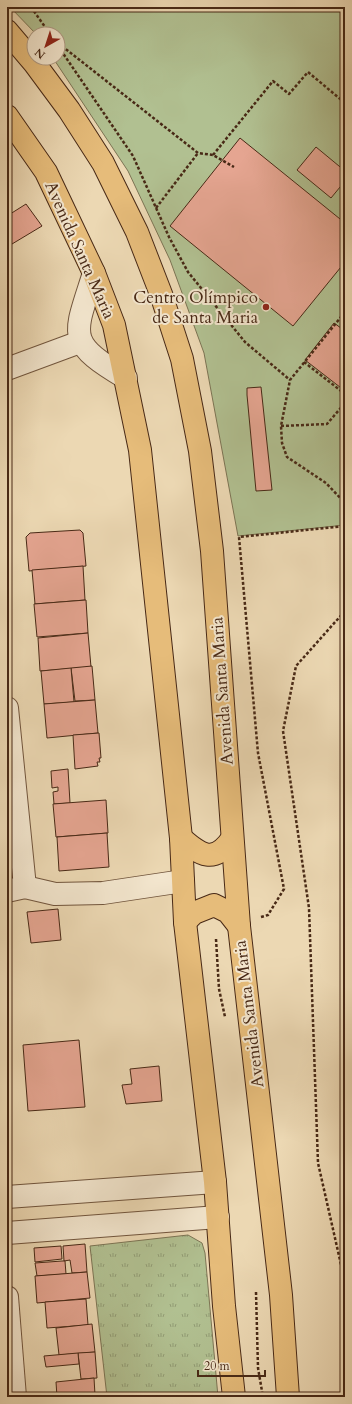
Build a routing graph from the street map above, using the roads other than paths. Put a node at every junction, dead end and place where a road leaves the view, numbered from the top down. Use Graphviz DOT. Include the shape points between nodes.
graph roads {
  1 [pos="7,31"];
  2 [pos="7,116"];
  3 [pos="94,274"];
  4 [pos="80,342"];
  5 [pos="7,369"];
  6 [pos="126,378"];
  7 [pos="7,708"];
  8 [pos="181,838"];
  9 [pos="232,840"];
  10 [pos="183,881"];
  11 [pos="16,889"];
  12 [pos="185,922"];
  13 [pos="239,926"];
  14 [pos="215,1182"];
  15 [pos="7,1197"];
  16 [pos="218,1218"];
  17 [pos="7,1233"];
  18 [pos="7,1297"];
  19 [pos="15,1397"];
  20 [pos="234,1397"];
  21 [pos="288,1397"];
  1 -- 9 [label="main road, Avenida Santa Maria" via="35,64 103,163 137,232 182,359 200,451 212,551"];
  2 -- 3 [label="main road, Avenida Santa Maria" via="46,172"];
  3 -- 4 [label="street" via="80,319"];
  3 -- 6 [label="main road, Avenida Santa Maria" via="114,325"];
  4 -- 5 [label="street"];
  4 -- 6 [label="street" via="90,355"];
  6 -- 8 [label="main road, Avenida Santa Maria" via="140,450"];
  7 -- 11 [label="street"];
  8 -- 9 [label="main road" via="203,854 211,856 224,850"];
  8 -- 10 [label="main road, Avenida Santa Maria"];
  9 -- 13 [label="main road, Avenida Santa Maria"];
  10 -- 11 [label="street" via="103,893 55,894"];
  10 -- 12 [label="main road, Avenida Santa Maria"];
  12 -- 13 [label="main road" via="194,913 214,905 228,912"];
  12 -- 14 [label="main road, Avenida Santa Maria"];
  13 -- 21 [label="main road, Avenida Santa Maria" via="281,1296"];
  14 -- 15 [label="street"];
  14 -- 16 [label="main road, Avenida Santa Maria"];
  16 -- 17 [label="street"];
  16 -- 20 [label="main road, Avenida Santa Maria"];
  18 -- 19 [label="street"];
}
